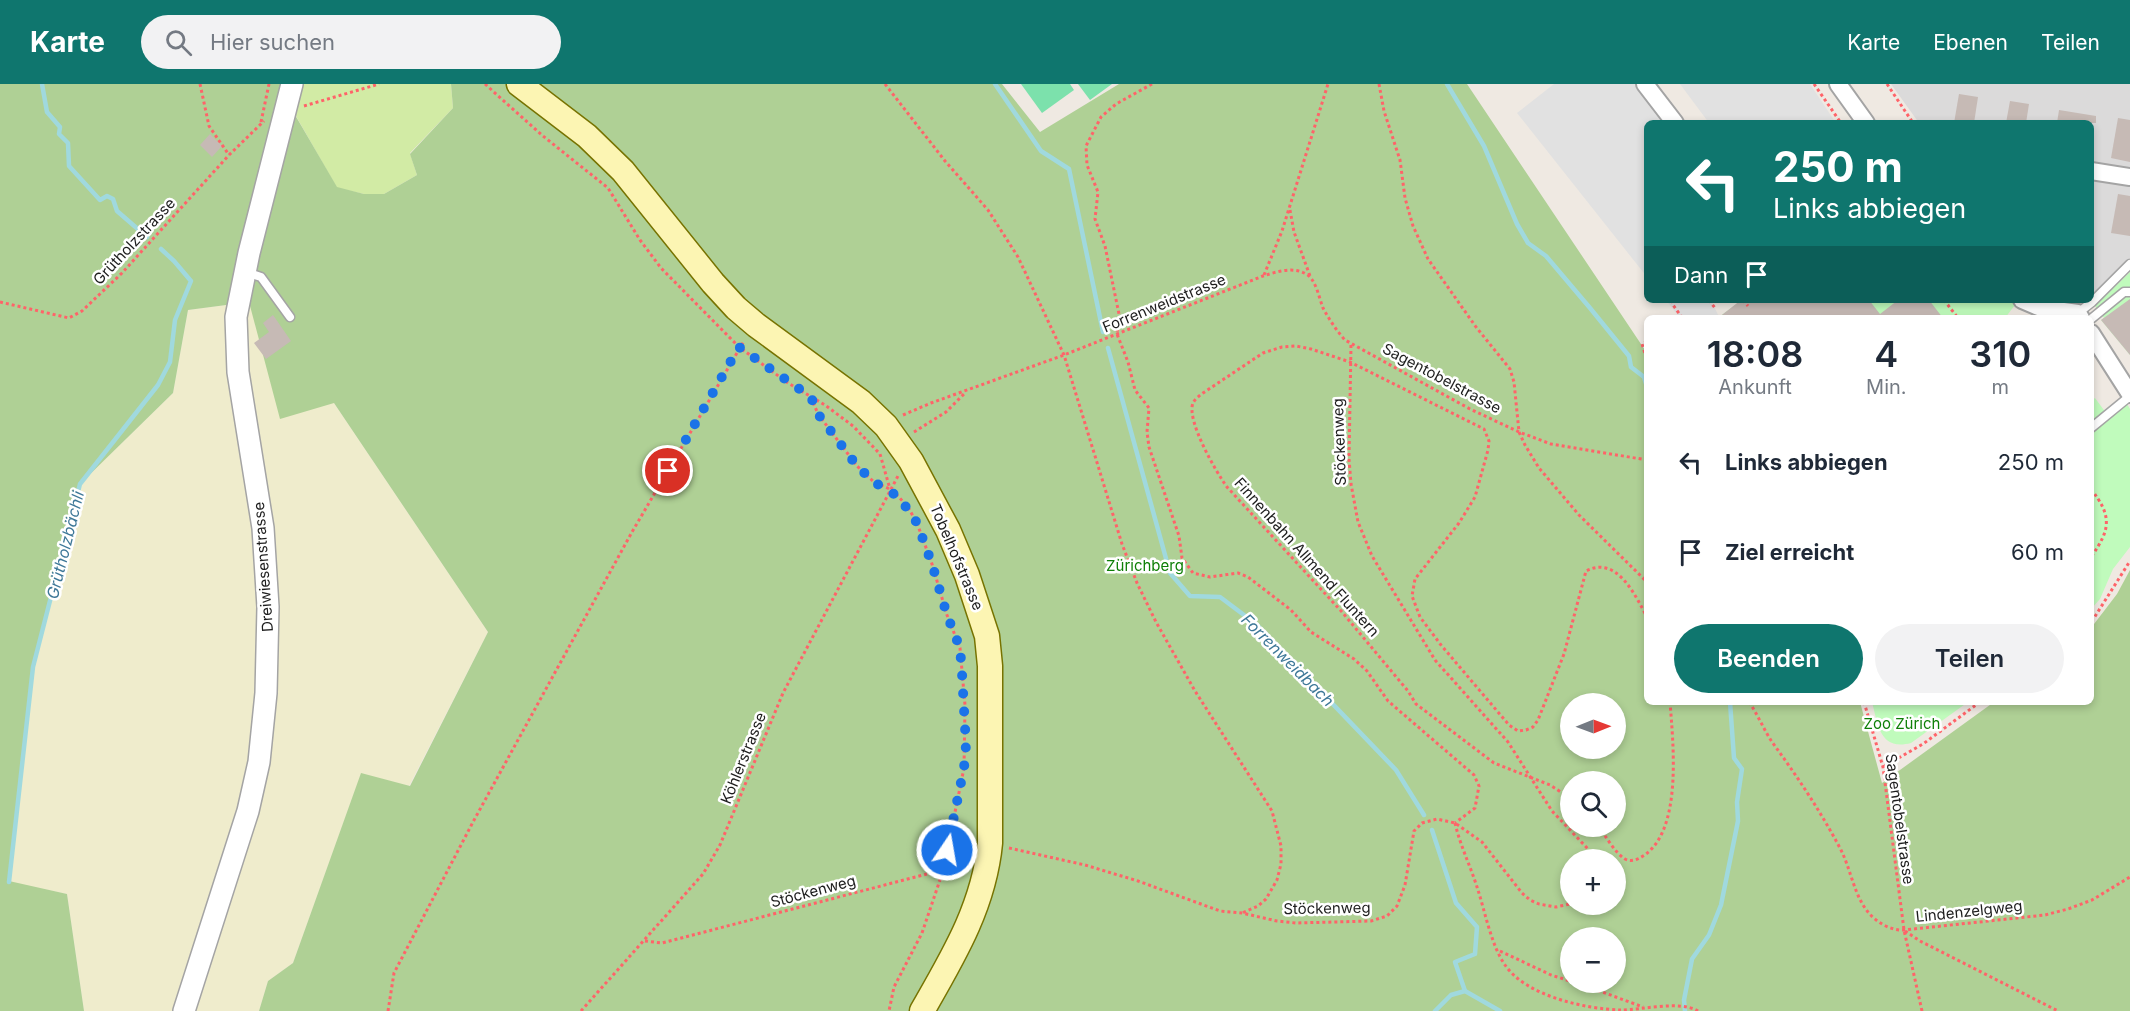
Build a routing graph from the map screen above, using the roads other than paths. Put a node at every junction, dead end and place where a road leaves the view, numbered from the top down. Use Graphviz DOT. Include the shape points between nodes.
graph roads {
  1 [pos="292,84"];
  2 [pos="519,84"];
  3 [pos="1645,84"];
  4 [pos="1838,84"];
  5 [pos="1673,120"];
  6 [pos="1864,120"];
  7 [pos="2094,171"];
  8 [pos="2130,177"];
  9 [pos="2130,264"];
  10 [pos="245,272"];
  11 [pos="2130,292"];
  12 [pos="2094,300"];
  13 [pos="2029,303"];
  14 [pos="2074,315"];
  15 [pos="2086,315"];
  16 [pos="290,317"];
  17 [pos="2094,338"];
  18 [pos="2130,395"];
  19 [pos="2094,425"];
  20 [pos="184,1011"];
  21 [pos="922,1011"];
  1 -- 10 [label="street, Dreiwiesenstrasse"];
  2 -- 21 [label="main road, Tobelhofstrasse" via="587,136 617,165 736,308 854,396 886,426 920,475 948,530 987,636 989,854 974,912"];
  3 -- 5 [label="street"];
  4 -- 6 [label="street"];
  7 -- 8 [label="street"];
  9 -- 12 [label="lane"];
  10 -- 16 [label="lane" via="261,277"];
  10 -- 20 [label="street, Dreiwiesenstrasse" via="236,317 238,372 263,528 268,607 266,693 259,762 248,811"];
  11 -- 15 [label="lane"];
  13 -- 14 [label="street"];
  17 -- 18 [label="street"];
  18 -- 19 [label="lane"];
}
